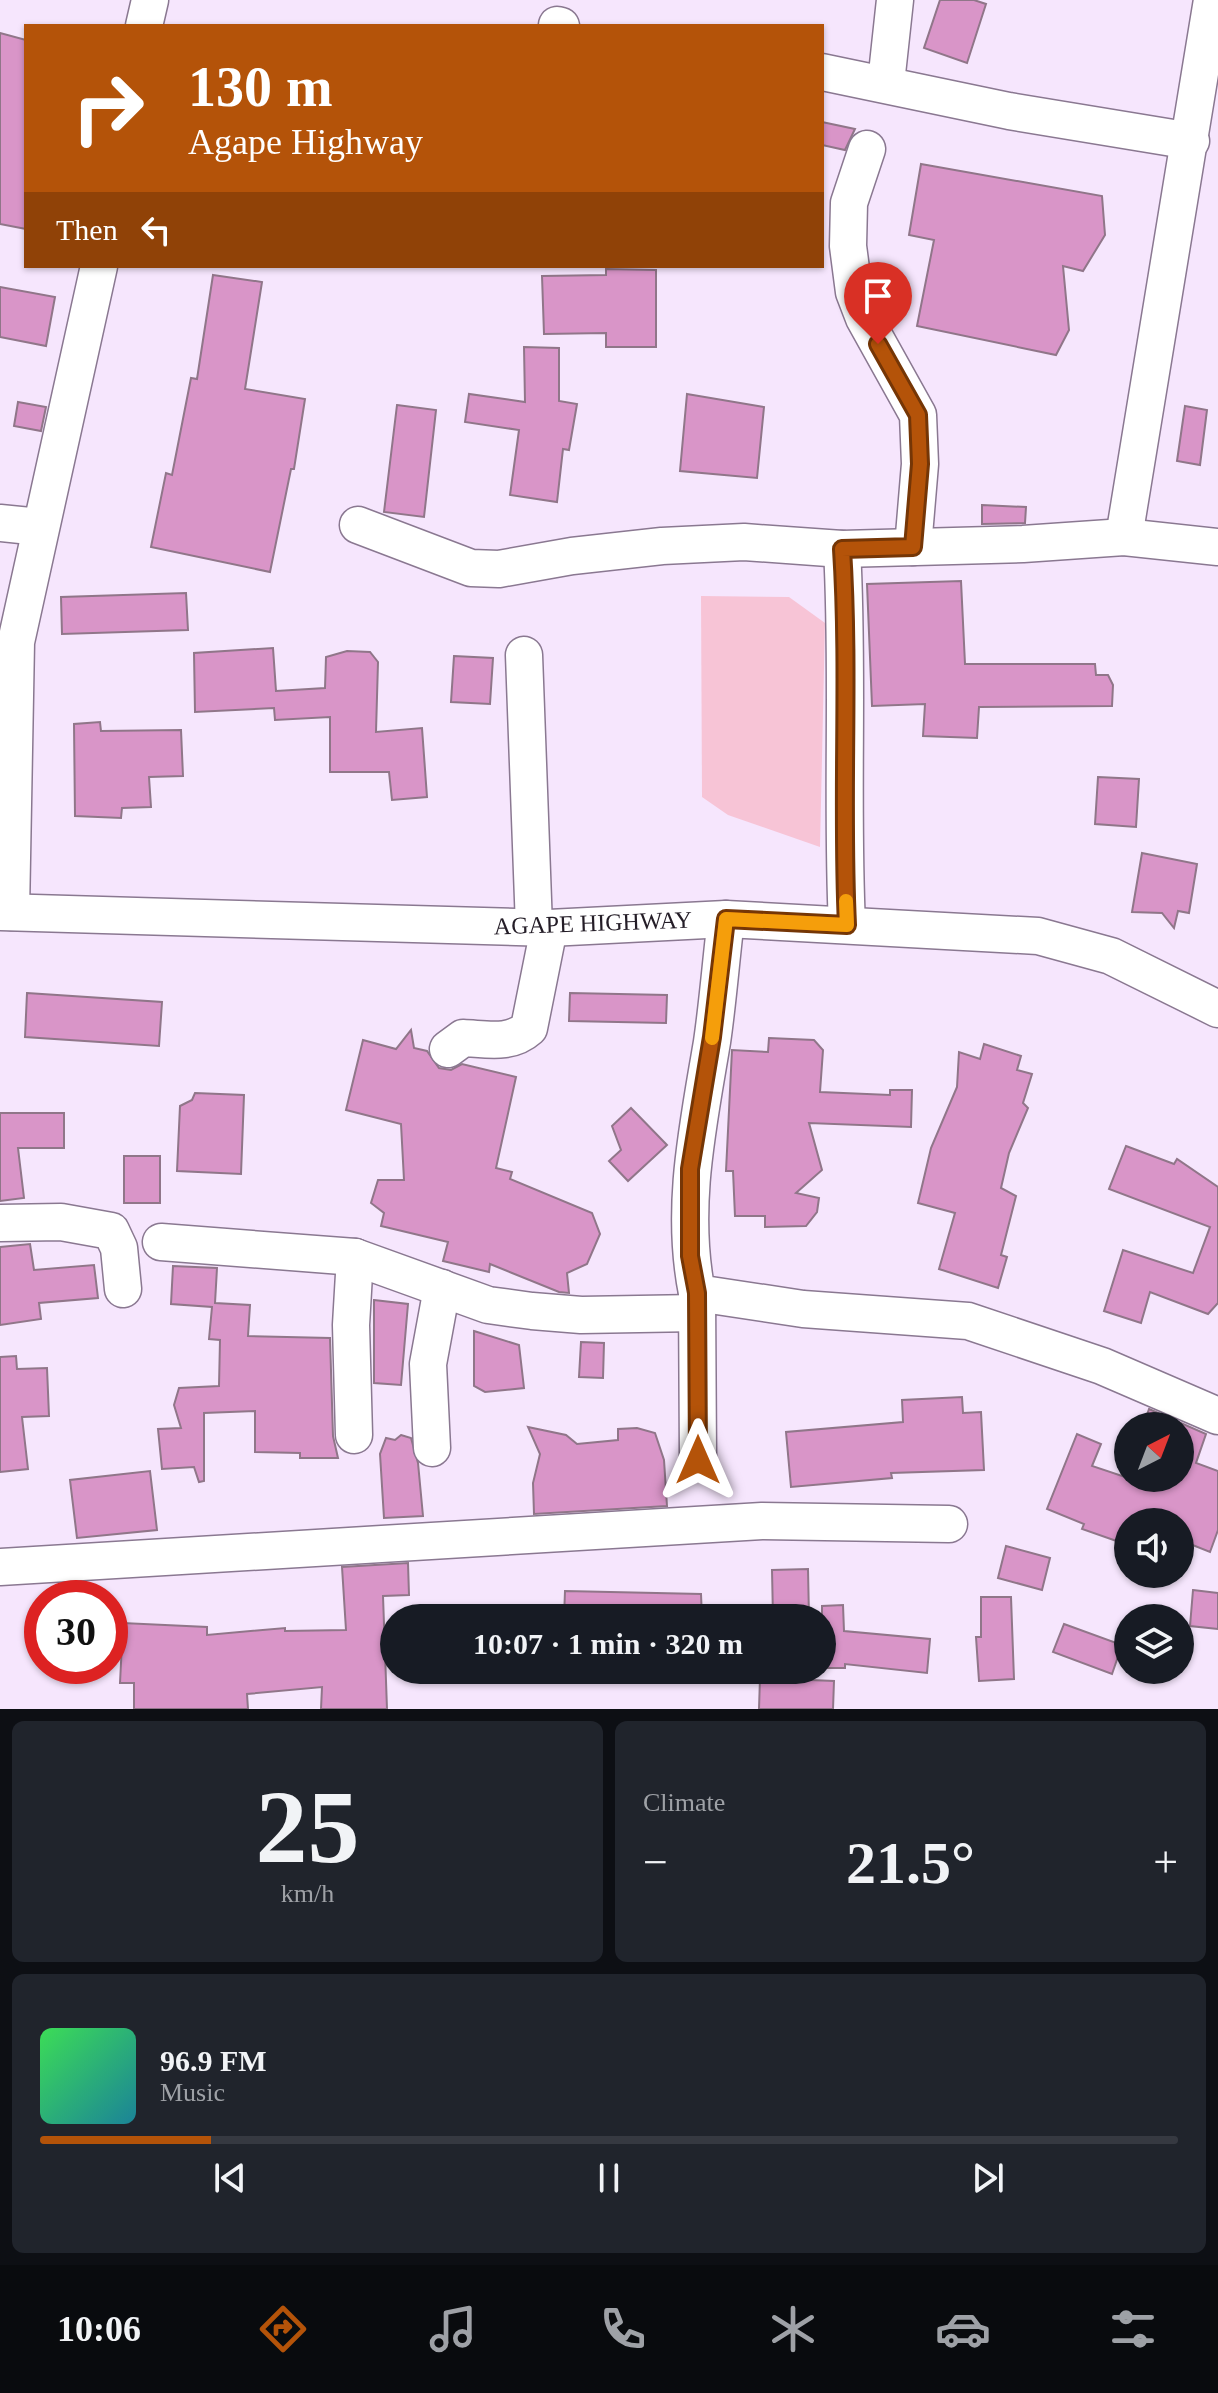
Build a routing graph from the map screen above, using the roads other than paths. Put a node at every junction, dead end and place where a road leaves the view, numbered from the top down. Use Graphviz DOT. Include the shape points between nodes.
graph roads {
  1 [pos="150,0"];
  2 [pos="895,0"];
  3 [pos="1212,0"];
  4 [pos="144,24"];
  5 [pos="824,72"];
  6 [pos="886,83"];
  7 [pos="1191,141"];
  8 [pos="867,149"];
  9 [pos="99,268"];
  10 [pos="0,523"];
  11 [pos="358,525"];
  12 [pos="40,527"];
  13 [pos="1124,537"];
  14 [pos="913,547"];
  15 [pos="1218,547"];
  16 [pos="842,549"];
  17 [pos="524,655"];
  18 [pos="5,912"];
  19 [pos="726,919"];
  20 [pos="847,925"];
  21 [pos="541,928"];
  22 [pos="1218,1009"];
  23 [pos="448,1049"];
  24 [pos="0,1223"];
  25 [pos="161,1242"];
  26 [pos="355,1257"];
  27 [pos="442,1288"];
  28 [pos="123,1289"];
  29 [pos="697,1303"];
  30 [pos="1218,1416"];
  31 [pos="354,1435"];
  32 [pos="432,1448"];
  33 [pos="698,1460"];
  34 [pos="949,1524"];
  35 [pos="0,1567"];
  1 -- 4 [label="street"];
  2 -- 6 [label="street"];
  3 -- 7 [label="street"];
  5 -- 6 [label="street"];
  6 -- 7 [label="street" via="1009,111"];
  7 -- 13 [label="street"];
  8 -- 14 [label="street" via="849,203 848,246 854,292 864,318 918,415"];
  9 -- 12 [label="street"];
  10 -- 12 [label="street"];
  11 -- 16 [label="street" via="485,569 662,546 744,542"];
  12 -- 18 [label="street" via="16,642"];
  13 -- 14 [label="street"];
  13 -- 15 [label="street"];
  14 -- 16 [label="street"];
  16 -- 20 [label="street"];
  17 -- 21 [label="street"];
  18 -- 21 [label="street, AGAPE HIGHWAY"];
  19 -- 20 [label="street, AGAPE HIGHWAY"];
  19 -- 21 [label="street, AGAPE HIGHWAY"];
  19 -- 29 [label="street" via="690,1169 690,1256"];
  20 -- 22 [label="street, AGAPE HIGHWAY" via="1038,936 1111,956"];
  21 -- 23 [label="street" via="529,1028 504,1040 463,1038"];
  24 -- 28 [label="street" via="61,1222 111,1231 119,1248"];
  25 -- 26 [label="street"];
  26 -- 27 [label="street"];
  26 -- 31 [label="street"];
  27 -- 29 [label="street" via="488,1305 581,1315"];
  27 -- 32 [label="street" via="428,1364"];
  29 -- 30 [label="street" via="968,1321 1102,1366"];
  29 -- 33 [label="street"];
  34 -- 35 [label="street" via="762,1521"];
}
